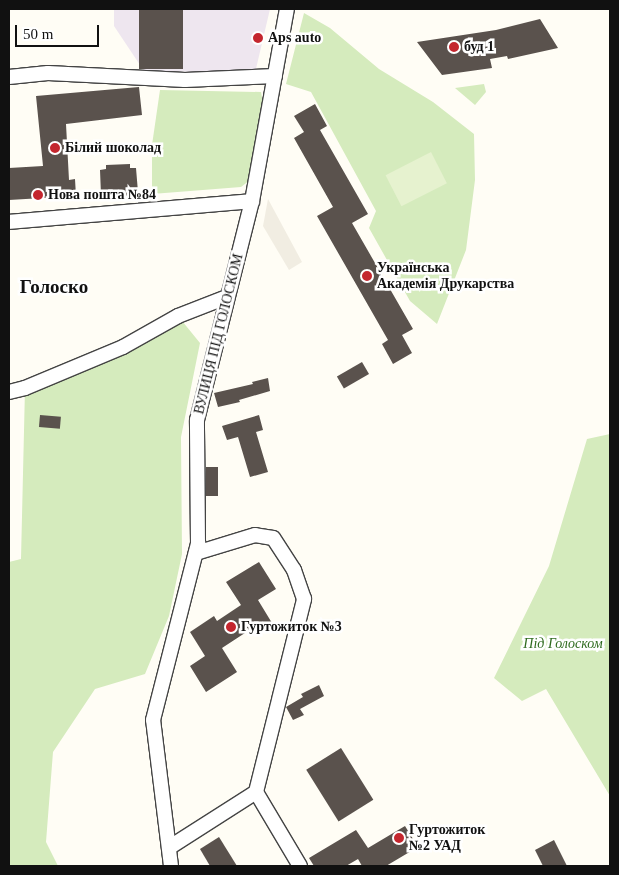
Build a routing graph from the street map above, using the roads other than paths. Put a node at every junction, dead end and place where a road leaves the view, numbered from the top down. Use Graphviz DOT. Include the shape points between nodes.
graph roads {
  1 [pos="287,9"];
  2 [pos="275,76"];
  3 [pos="9,77"];
  4 [pos="252,200"];
  5 [pos="9,222"];
  6 [pos="227,297"];
  7 [pos="9,392"];
  8 [pos="196,553"];
  9 [pos="256,792"];
  10 [pos="170,847"];
  11 [pos="171,866"];
  12 [pos="300,866"];
  1 -- 2 [label="street, ВУЛИЦЯ ПІД ГОЛОСКОМ"];
  2 -- 3 [label="street" via="184,80 48,73"];
  2 -- 4 [label="street, ВУЛИЦЯ ПІД ГОЛОСКОМ"];
  4 -- 5 [label="street"];
  4 -- 6 [label="street, ВУЛИЦЯ ПІД ГОЛОСКОМ"];
  6 -- 7 [label="street" via="178,316 123,347"];
  6 -- 8 [label="street, ВУЛИЦЯ ПІД ГОЛОСКОМ" via="197,420"];
  8 -- 9 [label="street" via="255,535 273,538 294,570 304,599"];
  8 -- 10 [label="street, ВУЛИЦЯ ПІД ГОЛОСКОМ" via="153,720"];
  9 -- 10 [label="street"];
  9 -- 12 [label="street"];
  10 -- 11 [label="street, ВУЛИЦЯ ПІД ГОЛОСКОМ"];
}
